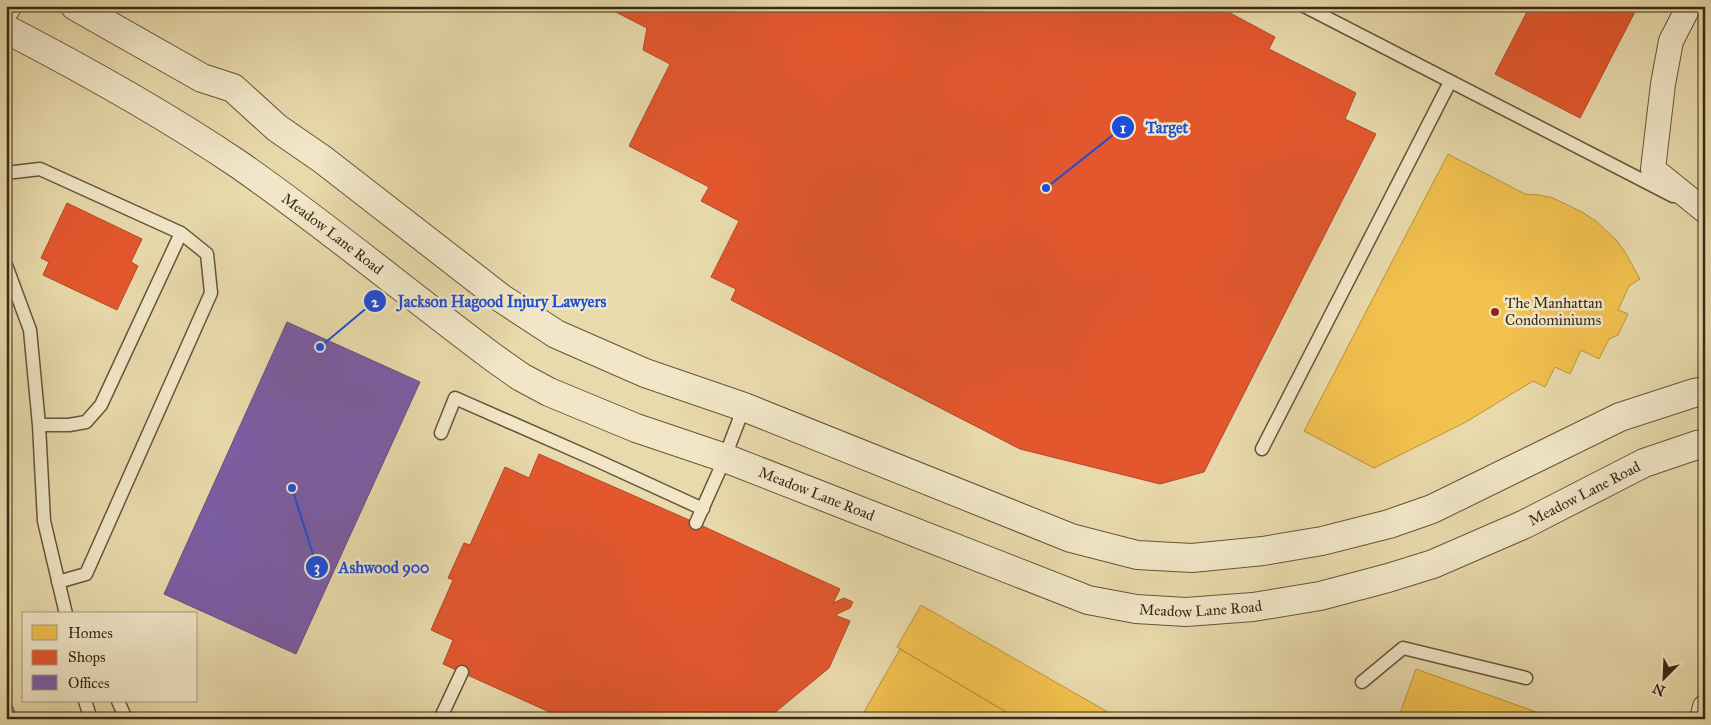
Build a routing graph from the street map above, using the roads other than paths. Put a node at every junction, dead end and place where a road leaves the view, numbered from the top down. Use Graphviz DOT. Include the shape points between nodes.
graph roads {
  1 [pos="75,6"];
  2 [pos="1304,6"];
  3 [pos="1689,6"];
  4 [pos="6,29"];
  5 [pos="1450,82"];
  6 [pos="6,173"];
  7 [pos="1705,212"];
  8 [pos="181,233"];
  9 [pos="6,265"];
  10 [pos="1705,391"];
  11 [pos="744,407"];
  12 [pos="39,425"];
  13 [pos="442,433"];
  14 [pos="1705,444"];
  15 [pos="1262,449"];
  16 [pos="724,458"];
  17 [pos="703,509"];
  18 [pos="696,523"];
  19 [pos="58,582"];
  20 [pos="66,612"];
  21 [pos="462,672"];
  22 [pos="1526,678"];
  23 [pos="1362,682"];
  24 [pos="84,702"];
  25 [pos="118,702"];
  26 [pos="1705,707"];
  27 [pos="6,709"];
  28 [pos="10,719"];
  29 [pos="91,719"];
  30 [pos="126,719"];
  31 [pos="440,719"];
  32 [pos="1702,719"];
  1 -- 11 [label="street" via="202,78 233,88 277,128 330,165 501,298 556,334 645,373"];
  2 -- 5 [label="lane"];
  3 -- 7 [label="street" via="1671,41 1653,169"];
  4 -- 16 [label="street, Meadow Lane Road" via="156,113 237,164 520,377 636,428"];
  5 -- 7 [label="lane"];
  5 -- 15 [label="lane"];
  6 -- 8 [label="lane" via="40,169"];
  8 -- 12 [label="lane" via="102,406 86,422"];
  8 -- 19 [label="lane" via="207,254 211,293 86,574"];
  9 -- 12 [label="lane" via="30,330"];
  10 -- 11 [label="street" via="1620,417 1432,509 1389,524 1322,541 1192,558 1137,555 1071,538"];
  11 -- 16 [label="lane"];
  12 -- 19 [label="lane" via="44,521"];
  13 -- 17 [label="lane" via="455,398"];
  14 -- 16 [label="street, Meadow Lane Road" via="1644,462 1525,524 1433,564 1320,596 1253,607 1186,612 1136,609 1088,600"];
  16 -- 17 [label="lane"];
  17 -- 18 [label="lane"];
  19 -- 20 [label="lane"];
  21 -- 31 [label="lane"];
  22 -- 23 [label="lane" via="1402,648"];
  24 -- 29 [label="lane"];
  25 -- 30 [label="lane"];
  26 -- 32 [label="street"];
  27 -- 28 [label="lane"];
}
